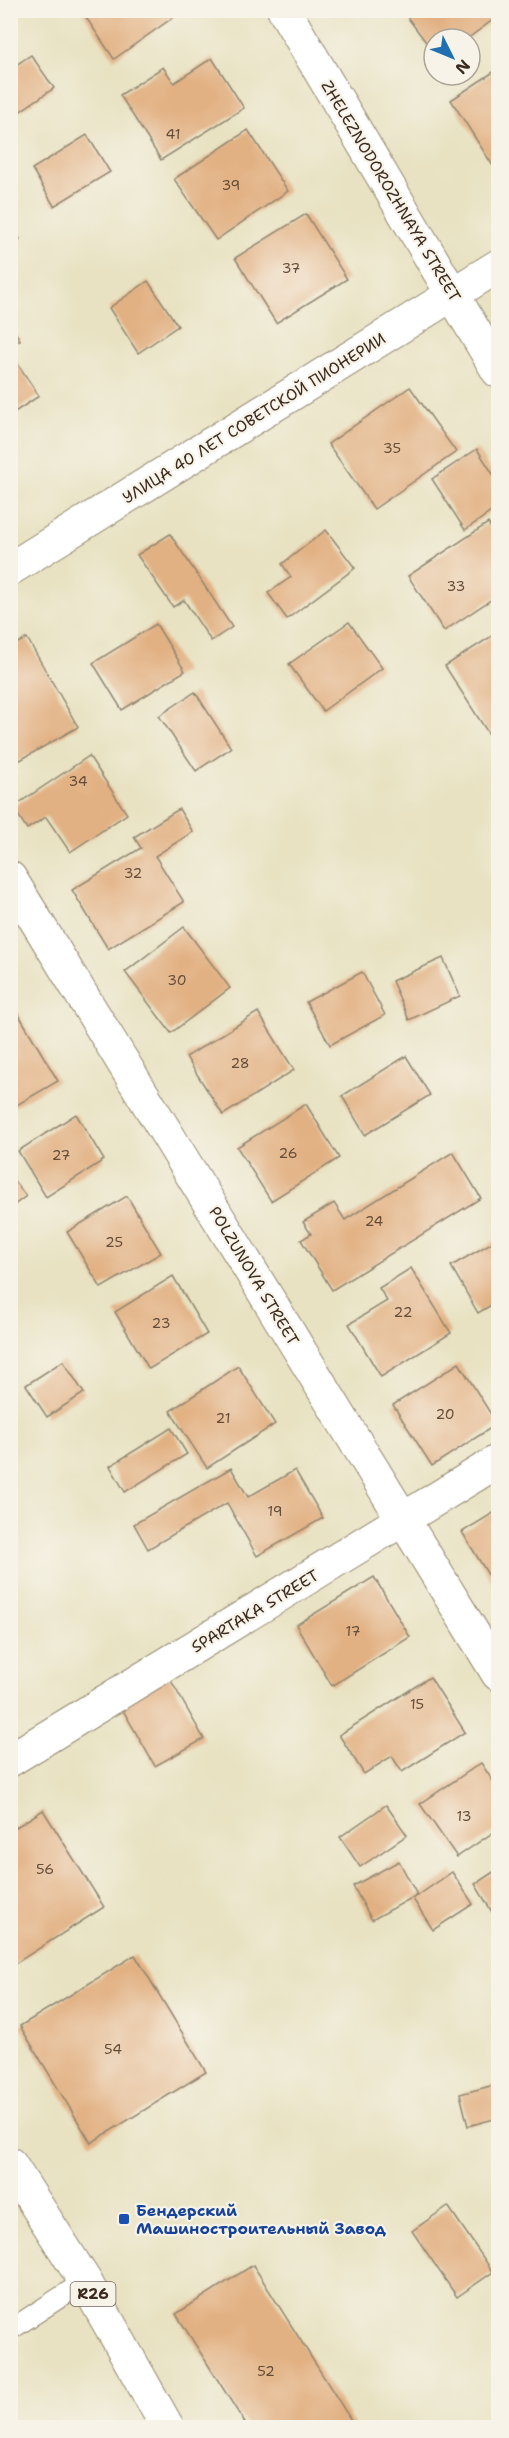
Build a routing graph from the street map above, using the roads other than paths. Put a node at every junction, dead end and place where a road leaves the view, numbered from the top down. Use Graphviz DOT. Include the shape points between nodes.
graph roads {
  1 [pos="284,10"];
  2 [pos="498,266"];
  3 [pos="453,295"];
  4 [pos="498,371"];
  5 [pos="10,569"];
  6 [pos="10,878"];
  7 [pos="498,1461"];
  8 [pos="404,1520"];
  9 [pos="498,1674"];
  10 [pos="10,1760"];
  11 [pos="10,2164"];
  12 [pos="85,2281"];
  13 [pos="10,2330"];
  14 [pos="168,2427"];
  1 -- 3 [label="street, ZHELEZNODOROZHNAYA STREET"];
  2 -- 3 [label="street, УЛИЦА 40 ЛЕТ СОВЕТСКОЙ ПИОНЕРИИ"];
  3 -- 4 [label="street, ZHELEZNODOROZHNAYA STREET"];
  3 -- 5 [label="street, УЛИЦА 40 ЛЕТ СОВЕТСКОЙ ПИОНЕРИИ"];
  6 -- 8 [label="street, POLZUNOVA STREET"];
  7 -- 8 [label="street, SPARTAKA STREET"];
  8 -- 9 [label="street, POLZUNOVA STREET"];
  8 -- 10 [label="street, SPARTAKA STREET"];
  11 -- 12 [label="street, R26"];
  12 -- 13 [label="lane"];
  12 -- 14 [label="street, R26"];
}
